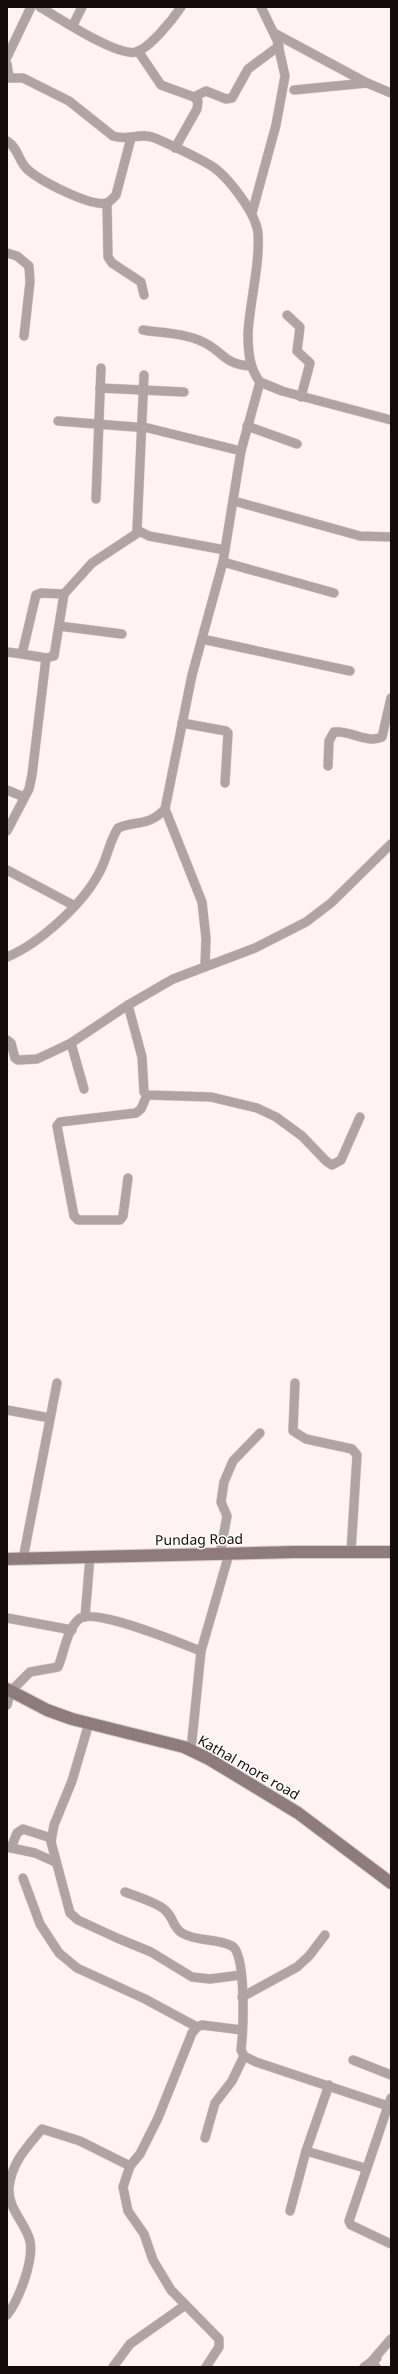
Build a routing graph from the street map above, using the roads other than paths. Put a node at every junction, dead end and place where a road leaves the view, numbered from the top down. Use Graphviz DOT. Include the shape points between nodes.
graph roads {
  1 [pos="31,7"];
  2 [pos="40,7"];
  3 [pos="82,7"];
  4 [pos="181,7"];
  5 [pos="261,7"];
  6 [pos="73,25"];
  7 [pos="274,33"];
  8 [pos="279,46"];
  9 [pos="138,51"];
  10 [pos="7,57"];
  11 [pos="7,64"];
  12 [pos="8,78"];
  13 [pos="367,83"];
  14 [pos="294,90"];
  15 [pos="391,93"];
  16 [pos="194,97"];
  17 [pos="131,138"];
  18 [pos="7,141"];
  19 [pos="175,148"];
  20 [pos="107,203"];
  21 [pos="252,213"];
  22 [pos="7,253"];
  23 [pos="144,295"];
  24 [pos="287,315"];
  25 [pos="142,330"];
  26 [pos="24,336"];
  27 [pos="251,366"];
  28 [pos="101,368"];
  29 [pos="144,375"];
  30 [pos="260,382"];
  31 [pos="100,388"];
  32 [pos="143,390"];
  33 [pos="184,392"];
  34 [pos="302,396"];
  35 [pos="391,420"];
  36 [pos="58,421"];
  37 [pos="97,423"];
  38 [pos="247,426"];
  39 [pos="141,428"];
  40 [pos="298,444"];
  41 [pos="241,451"];
  42 [pos="96,499"];
  43 [pos="234,501"];
  44 [pos="140,532"];
  45 [pos="391,537"];
  46 [pos="225,550"];
  47 [pos="223,562"];
  48 [pos="64,594"];
  49 [pos="334,594"];
  50 [pos="59,626"];
  51 [pos="122,634"];
  52 [pos="202,639"];
  53 [pos="7,652"];
  54 [pos="22,654"];
  55 [pos="46,658"];
  56 [pos="350,671"];
  57 [pos="391,698"];
  58 [pos="182,723"];
  59 [pos="328,766"];
  60 [pos="225,783"];
  61 [pos="7,790"];
  62 [pos="24,798"];
  63 [pos="165,809"];
  64 [pos="7,831"];
  65 [pos="391,844"];
  66 [pos="7,870"];
  67 [pos="74,905"];
  68 [pos="7,957"];
  69 [pos="205,966"];
  70 [pos="128,1005"];
  71 [pos="7,1040"];
  72 [pos="71,1043"];
  73 [pos="84,1089"];
  74 [pos="147,1094"];
  75 [pos="360,1117"];
  76 [pos="128,1178"];
  77 [pos="57,1383"];
  78 [pos="295,1383"];
  79 [pos="7,1410"];
  80 [pos="50,1418"];
  81 [pos="260,1433"];
  82 [pos="351,1552"];
  83 [pos="391,1552"];
  84 [pos="225,1554"];
  85 [pos="90,1557"];
  86 [pos="7,1559"];
  87 [pos="23,1559"];
  88 [pos="85,1617"];
  89 [pos="7,1618"];
  90 [pos="72,1630"];
  91 [pos="201,1651"];
  92 [pos="9,1690"];
  93 [pos="7,1705"];
  94 [pos="88,1723"];
  95 [pos="191,1750"];
  96 [pos="51,1838"];
  97 [pos="9,1848"];
  98 [pos="55,1862"];
  99 [pos="23,1878"];
  100 [pos="391,1883"];
  101 [pos="125,1892"];
  102 [pos="324,1935"];
  103 [pos="241,1975"];
  104 [pos="242,1997"];
  105 [pos="197,2027"];
  106 [pos="242,2030"];
  107 [pos="244,2056"];
  108 [pos="353,2060"];
  109 [pos="391,2075"];
  110 [pos="329,2085"];
  111 [pos="389,2102"];
  112 [pos="204,2138"];
  113 [pos="306,2151"];
  114 [pos="130,2166"];
  115 [pos="365,2168"];
  116 [pos="290,2211"];
  117 [pos="391,2244"];
  118 [pos="184,2306"];
  119 [pos="7,2315"];
  120 [pos="391,2339"];
  121 [pos="391,2348"];
  122 [pos="371,2365"];
  123 [pos="112,2367"];
  124 [pos="206,2367"];
  1 -- 10 [label="street"];
  2 -- 6 [label="street"];
  3 -- 6 [label="street"];
  4 -- 9 [label="street" via="145,47"];
  5 -- 7 [label="street"];
  6 -- 9 [label="street" via="121,51"];
  7 -- 8 [label="street"];
  7 -- 13 [label="street"];
  8 -- 16 [label="street" via="254,63 232,98 226,99 206,91"];
  8 -- 21 [label="street" via="284,76 282,96"];
  9 -- 16 [label="street" via="162,85"];
  11 -- 12 [label="street"];
  12 -- 17 [label="street" via="23,78 56,94 78,107 114,136"];
  13 -- 14 [label="street"];
  13 -- 15 [label="street"];
  16 -- 19 [label="street" via="198,101 197,109"];
  17 -- 19 [label="street" via="153,138"];
  17 -- 20 [label="street" via="119,187 116,195"];
  18 -- 20 [label="street" via="14,146 22,163 33,173 77,196"];
  19 -- 21 [label="street" via="210,165 220,173"];
  20 -- 23 [label="street" via="108,257 112,263 141,282"];
  21 -- 27 [label="street" via="258,240 248,343"];
  22 -- 26 [label="street" via="17,256 29,266 30,282"];
  24 -- 34 [label="street" via="300,327 297,351 310,364"];
  25 -- 27 [label="street" via="195,338 205,342 234,364"];
  27 -- 30 [label="street"];
  28 -- 31 [label="street"];
  29 -- 32 [label="street"];
  30 -- 34 [label="street"];
  30 -- 38 [label="street"];
  31 -- 32 [label="street"];
  31 -- 37 [label="street"];
  32 -- 33 [label="street"];
  32 -- 39 [label="street"];
  34 -- 35 [label="street"];
  36 -- 37 [label="street"];
  37 -- 39 [label="street"];
  37 -- 42 [label="street"];
  38 -- 40 [label="street"];
  38 -- 41 [label="street"];
  39 -- 41 [label="street"];
  39 -- 44 [label="street" via="136,521 137,530"];
  41 -- 43 [label="street"];
  43 -- 45 [label="street" via="360,536"];
  43 -- 46 [label="street"];
  44 -- 46 [label="street" via="149,536"];
  44 -- 48 [label="street" via="92,563"];
  46 -- 47 [label="street"];
  47 -- 49 [label="street"];
  47 -- 52 [label="street"];
  48 -- 50 [label="street"];
  48 -- 54 [label="street" via="41,593 33,598"];
  50 -- 51 [label="street"];
  50 -- 55 [label="street" via="56,652 54,656"];
  52 -- 56 [label="street"];
  52 -- 58 [label="street"];
  53 -- 54 [label="street"];
  54 -- 55 [label="street"];
  55 -- 62 [label="street" via="32,775"];
  57 -- 59 [label="street" via="382,737 372,738 334,732 329,741"];
  58 -- 60 [label="street" via="228,733"];
  58 -- 63 [label="street"];
  61 -- 62 [label="street"];
  62 -- 64 [label="street"];
  63 -- 67 [label="street" via="149,822 118,828 99,874"];
  63 -- 69 [label="street" via="202,902 206,938"];
  65 -- 69 [label="street" via="331,903 306,922 259,946"];
  66 -- 67 [label="street"];
  67 -- 68 [label="street" via="49,931 21,951"];
  69 -- 70 [label="street"];
  70 -- 72 [label="street"];
  70 -- 74 [label="street" via="142,1057 144,1092"];
  71 -- 72 [label="street" via="11,1043 15,1058 18,1060 37,1058"];
  72 -- 73 [label="street"];
  74 -- 75 [label="street" via="211,1097 257,1108 276,1117 296,1132 332,1165 341,1160"];
  74 -- 76 [label="street" via="141,1108 136,1112 75,1119 60,1122 57,1126 74,1216 78,1220 120,1220 123,1216"];
  77 -- 80 [label="street"];
  78 -- 82 [label="street" via="293,1431 299,1437 352,1449 357,1455"];
  79 -- 80 [label="street"];
  80 -- 87 [label="street"];
  81 -- 84 [label="street" via="233,1461 224,1482 221,1502 227,1516"];
  82 -- 83 [label="main road, Pundag Road"];
  82 -- 84 [label="main road, Pundag Road"];
  84 -- 85 [label="main road, Pundag Road"];
  84 -- 91 [label="street"];
  85 -- 87 [label="main road, Pundag Road"];
  85 -- 88 [label="street"];
  86 -- 87 [label="main road, Pundag Road"];
  88 -- 90 [label="street" via="78,1620"];
  88 -- 91 [label="street" via="142,1628"];
  89 -- 90 [label="street"];
  90 -- 92 [label="street" via="58,1667 34,1670"];
  91 -- 95 [label="street"];
  92 -- 93 [label="street"];
  92 -- 94 [label="main road, Kathal more road" via="47,1710"];
  94 -- 95 [label="main road, Kathal more road"];
  94 -- 96 [label="street" via="72,1781"];
  95 -- 100 [label="main road, Kathal more road" via="292,1809"];
  96 -- 97 [label="street" via="23,1829 17,1833"];
  96 -- 98 [label="street"];
  97 -- 98 [label="street" via="35,1853"];
  98 -- 103 [label="street" via="66,1906 78,1920 151,1952 192,1977 210,1979"];
  99 -- 105 [label="street" via="40,1924 59,1953 77,1968 145,1999"];
  101 -- 103 [label="street" via="164,1908 175,1926 187,1936 234,1947"];
  102 -- 104 [label="street" via="309,1956 297,1967"];
  103 -- 104 [label="street"];
  104 -- 106 [label="street"];
  105 -- 106 [label="street" via="212,2025"];
  105 -- 114 [label="street" via="192,2033 158,2118 140,2154"];
  106 -- 107 [label="street" via="241,2050"];
  107 -- 110 [label="street"];
  107 -- 112 [label="street" via="232,2081 215,2103"];
  108 -- 109 [label="street"];
  110 -- 111 [label="street"];
  110 -- 113 [label="street"];
  111 -- 115 [label="street"];
  113 -- 115 [label="street"];
  113 -- 116 [label="street"];
  114 -- 118 [label="street" via="123,2187 128,2211 144,2234 152,2260 170,2290"];
  114 -- 119 [label="street" via="80,2141 42,2129 18,2157 9,2188 15,2212 30,2240 30,2251 17,2302"];
  115 -- 117 [label="street" via="349,2221 351,2225"];
  118 -- 123 [label="street" via="130,2344"];
  118 -- 124 [label="street" via="219,2339 219,2347"];
  120 -- 122 [label="street"];
  121 -- 122 [label="street"];
}
